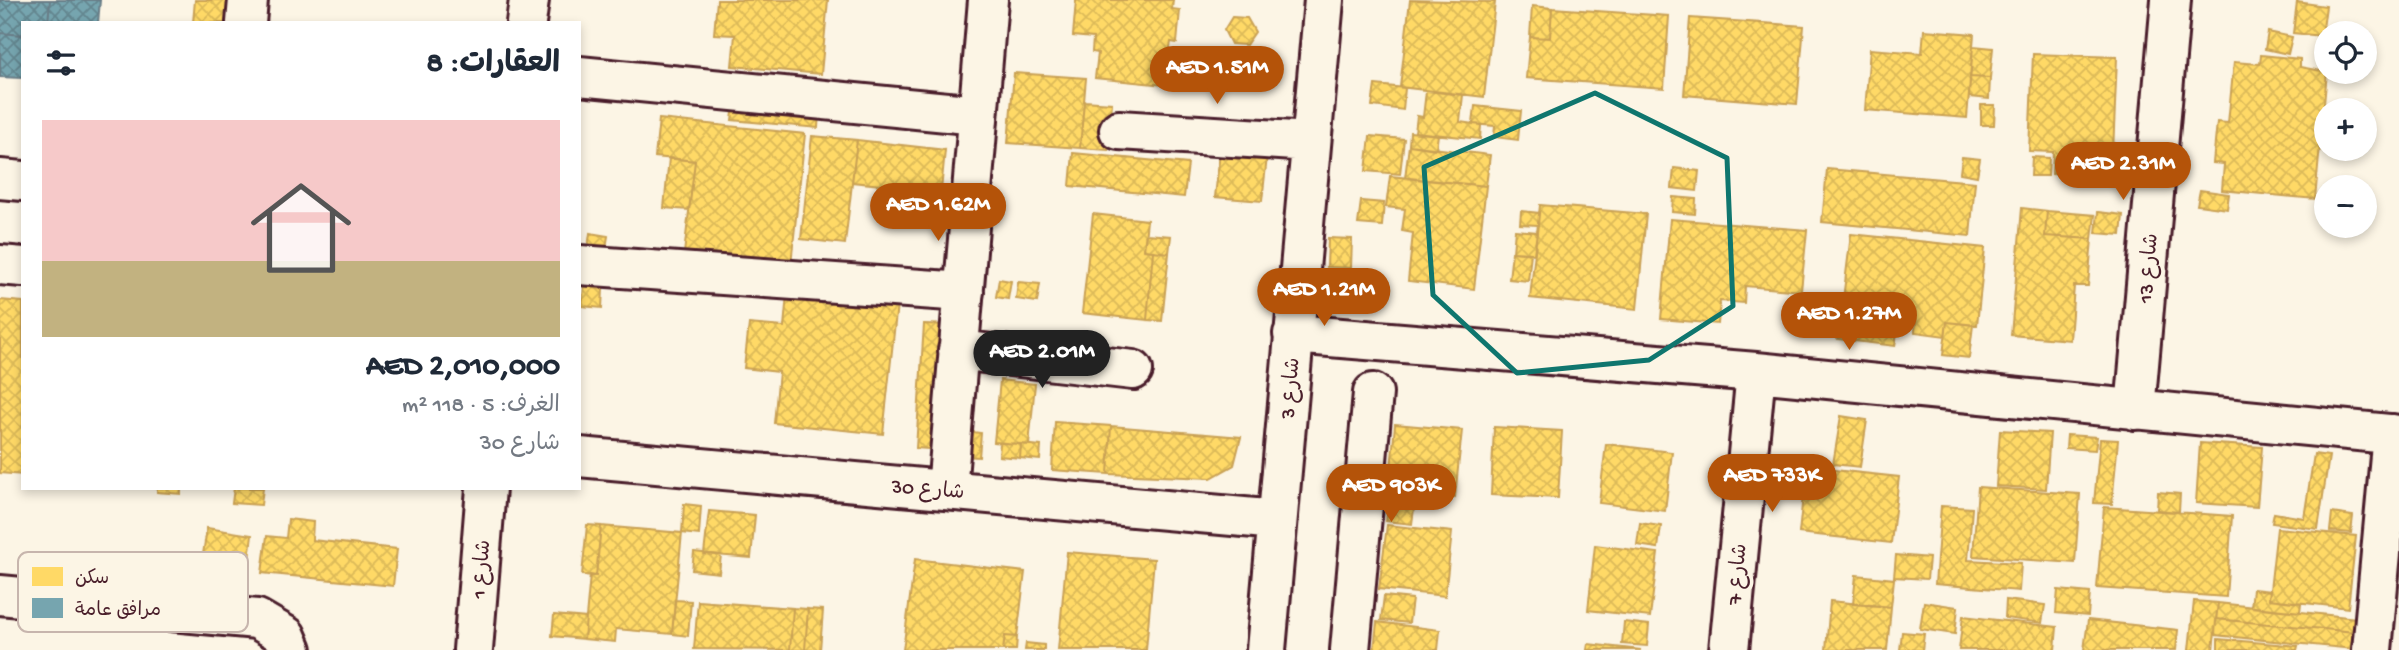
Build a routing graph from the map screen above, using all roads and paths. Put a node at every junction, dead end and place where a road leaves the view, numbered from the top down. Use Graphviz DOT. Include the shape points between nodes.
graph roads {
  1 [pos="248,0"];
  2 [pos="529,0"];
  3 [pos="988,0"];
  4 [pos="1324,0"];
  5 [pos="2171,0"];
  6 [pos="246,21"];
  7 [pos="527,21"];
  8 [pos="581,76"];
  9 [pos="978,115"];
  10 [pos="1119,130"];
  11 [pos="1311,142"];
  12 [pos="0,179"];
  13 [pos="21,181"];
  14 [pos="0,265"];
  15 [pos="581,265"];
  16 [pos="21,267"];
  17 [pos="964,292"];
  18 [pos="1293,334"];
  19 [pos="958,351"];
  20 [pos="1133,370"];
  21 [pos="1755,372"];
  22 [pos="1373,393"];
  23 [pos="2135,410"];
  24 [pos="2396,434"];
  25 [pos="581,457"];
  26 [pos="486,490"];
  27 [pos="947,490"];
  28 [pos="1277,520"];
  29 [pos="0,595"];
  30 [pos="18,597"];
  31 [pos="248,618"];
  32 [pos="292,650"];
  33 [pos="473,650"];
  34 [pos="1266,650"];
  35 [pos="1350,650"];
  36 [pos="1729,650"];
  37 [pos="2372,650"];
  1 -- 6 [label="street"];
  2 -- 7 [label="street"];
  3 -- 9 [label="street"];
  4 -- 11 [label="street, شارع 3"];
  5 -- 23 [label="street, شارع 13"];
  8 -- 9 [label="street"];
  9 -- 17 [label="street"];
  10 -- 11 [label="street"];
  11 -- 18 [label="street, شارع 3"];
  12 -- 13 [label="street"];
  14 -- 16 [label="street"];
  15 -- 17 [label="street"];
  17 -- 19 [label="street"];
  18 -- 21 [label="street"];
  18 -- 28 [label="street, شارع 3"];
  19 -- 20 [label="street"];
  19 -- 27 [label="street"];
  21 -- 23 [label="street"];
  21 -- 36 [label="street, شارع 7"];
  22 -- 35 [label="street"];
  23 -- 24 [label="street"];
  24 -- 37 [label="street"];
  25 -- 27 [label="street, شارع 30"];
  26 -- 33 [label="street, شارع 1"];
  27 -- 28 [label="street, شارع 30"];
  28 -- 34 [label="street, شارع 3"];
  29 -- 30 [label="street"];
  31 -- 32 [label="street" via="286,636"];
}
